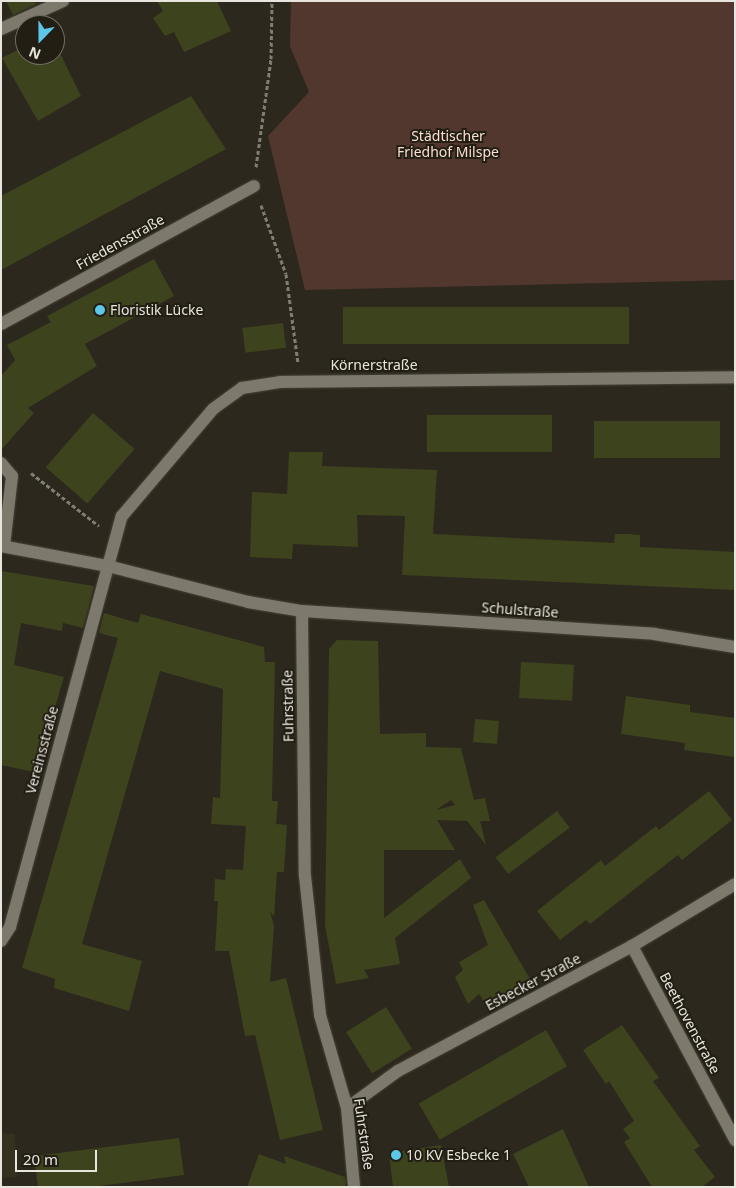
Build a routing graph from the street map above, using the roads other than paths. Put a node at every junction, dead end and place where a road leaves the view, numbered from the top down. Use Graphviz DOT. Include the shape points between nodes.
graph roads {
  1 [pos="63,1"];
  2 [pos="1,29"];
  3 [pos="254,186"];
  4 [pos="1,324"];
  5 [pos="735,377"];
  6 [pos="4,466"];
  7 [pos="3,546"];
  8 [pos="108,566"];
  9 [pos="302,612"];
  10 [pos="735,647"];
  11 [pos="735,884"];
  12 [pos="1,941"];
  13 [pos="632,946"];
  14 [pos="347,1108"];
  15 [pos="735,1140"];
  16 [pos="354,1187"];
  1 -- 2 [label="street"];
  3 -- 4 [label="street, Friedensstraße"];
  5 -- 8 [label="street, Körnerstraße" via="327,380 242,388 212,409 122,516"];
  6 -- 7 [label="street" via="12,476"];
  7 -- 8 [label="street"];
  8 -- 9 [label="street" via="248,602"];
  8 -- 12 [label="street, Vereinsstraße" via="10,927"];
  9 -- 10 [label="street, Schulstraße" via="654,634"];
  9 -- 14 [label="street, Fuhrstraße" via="305,876 320,1015"];
  11 -- 13 [label="street, Esbecker Straße"];
  13 -- 14 [label="street, Esbecker Straße" via="398,1071"];
  13 -- 15 [label="street, Beethovenstraße"];
  14 -- 16 [label="street, Fuhrstraße"];
}
